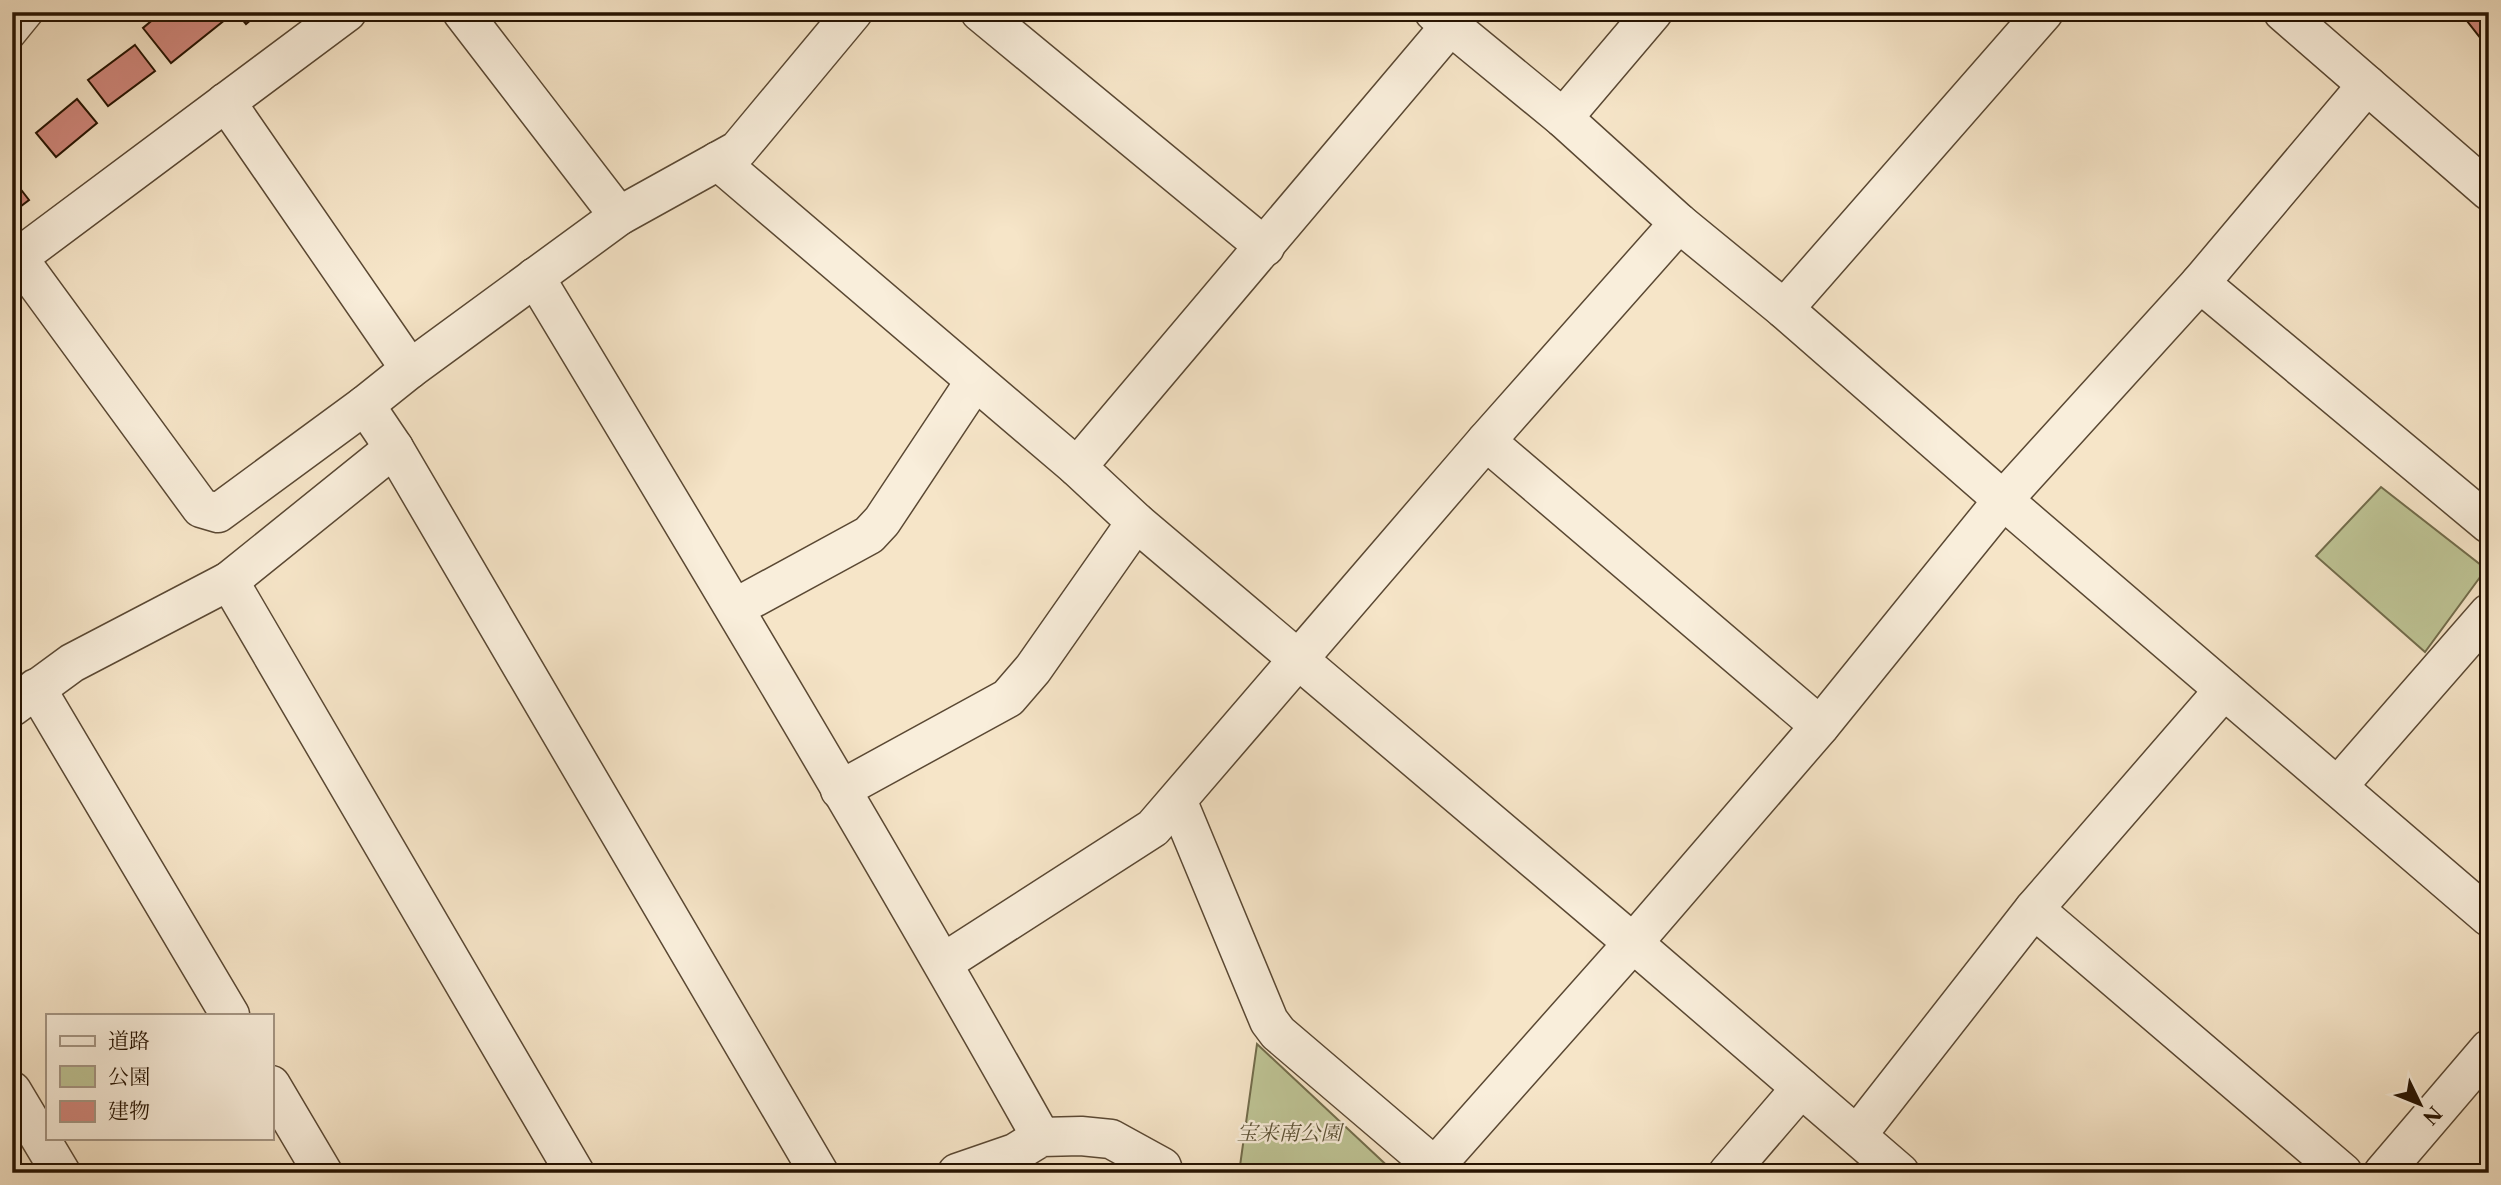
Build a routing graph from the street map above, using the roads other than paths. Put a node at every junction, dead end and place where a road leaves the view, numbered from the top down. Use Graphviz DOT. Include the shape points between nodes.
graph roads {
  1 [pos="34,12"];
  2 [pos="347,12"];
  3 [pos="462,12"];
  4 [pos="853,12"];
  5 [pos="980,12"];
  6 [pos="1653,12"];
  7 [pos="2044,12"];
  8 [pos="2283,12"];
  9 [pos="1442,19"];
  10 [pos="12,39"];
  11 [pos="2367,85"];
  12 [pos="226,103"];
  13 [pos="1563,118"];
  14 [pos="718,161"];
  15 [pos="2489,191"];
  16 [pos="619,216"];
  17 [pos="1679,223"];
  18 [pos="1265,247"];
  19 [pos="15,260"];
  20 [pos="535,277"];
  21 [pos="2200,283"];
  22 [pos="1784,309"];
  23 [pos="410,369"];
  24 [pos="975,382"];
  25 [pos="365,405"];
  26 [pos="1486,441"];
  27 [pos="394,448"];
  28 [pos="1077,467"];
  29 [pos="2003,500"];
  30 [pos="1136,522"];
  31 [pos="2489,524"];
  32 [pos="229,581"];
  33 [pos="735,608"];
  34 [pos="2489,612"];
  35 [pos="1298,660"];
  36 [pos="2224,690"];
  37 [pos="24,697"];
  38 [pos="1820,726"];
  39 [pos="2338,786"];
  40 [pos="840,790"];
  41 [pos="1178,802"];
  42 [pos="2034,909"];
  43 [pos="2489,917"];
  44 [pos="1633,943"];
  45 [pos="943,963"];
  46 [pos="229,1014"];
  47 [pos="2489,1049"];
  48 [pos="1801,1087"];
  49 [pos="273,1089"];
  50 [pos="12,1091"];
  51 [pos="1857,1135"];
  52 [pos="1041,1137"];
  53 [pos="1432,1169"];
  54 [pos="61,1173"];
  55 [pos="323,1173"];
  56 [pos="575,1173"];
  57 [pos="819,1173"];
  58 [pos="957,1173"];
  59 [pos="1164,1173"];
  60 [pos="1728,1173"];
  61 [pos="1900,1173"];
  62 [pos="2343,1173"];
  63 [pos="2383,1173"];
  1 -- 10 [label="lane"];
  2 -- 12 [label="street"];
  3 -- 16 [label="street"];
  4 -- 14 [label="street" via="738,150"];
  5 -- 18 [label="street"];
  6 -- 13 [label="street"];
  7 -- 22 [label="street"];
  8 -- 11 [label="street"];
  9 -- 13 [label="street"];
  9 -- 18 [label="street"];
  11 -- 15 [label="street"];
  11 -- 21 [label="street"];
  12 -- 19 [label="street"];
  12 -- 23 [label="street"];
  13 -- 17 [label="street"];
  14 -- 16 [label="street"];
  14 -- 24 [label="street"];
  16 -- 20 [label="street"];
  17 -- 22 [label="street"];
  17 -- 26 [label="street"];
  18 -- 28 [label="street"];
  19 -- 25 [label="street" via="201,508 218,513"];
  20 -- 23 [label="street"];
  20 -- 33 [label="street"];
  21 -- 29 [label="street"];
  21 -- 31 [label="street"];
  22 -- 29 [label="street"];
  23 -- 25 [label="street"];
  24 -- 28 [label="street"];
  24 -- 33 [label="street" via="869,535"];
  25 -- 27 [label="street"];
  26 -- 35 [label="street"];
  26 -- 38 [label="street"];
  27 -- 32 [label="street"];
  27 -- 57 [label="street"];
  28 -- 30 [label="street"];
  29 -- 36 [label="street"];
  29 -- 38 [label="street"];
  30 -- 35 [label="street"];
  30 -- 40 [label="street" via="1033,670 1007,698"];
  32 -- 37 [label="street" via="72,663"];
  32 -- 56 [label="street"];
  33 -- 40 [label="street"];
  34 -- 39 [label="street"];
  35 -- 41 [label="street"];
  35 -- 44 [label="street"];
  36 -- 39 [label="street"];
  36 -- 42 [label="street"];
  37 -- 46 [label="street"];
  38 -- 44 [label="street"];
  39 -- 43 [label="street"];
  40 -- 45 [label="street"];
  41 -- 45 [label="street" via="1153,828"];
  41 -- 53 [label="street" via="1269,1021"];
  42 -- 51 [label="street"];
  42 -- 62 [label="street"];
  44 -- 48 [label="street"];
  44 -- 53 [label="street"];
  45 -- 52 [label="street"];
  47 -- 63 [label="street"];
  48 -- 51 [label="street"];
  48 -- 60 [label="street"];
  49 -- 55 [label="street"];
  50 -- 54 [label="street"];
  51 -- 61 [label="street"];
  52 -- 58 [label="street" via="1016,1153"];
  52 -- 59 [label="street" via="1111,1139 1162,1167"];
}
